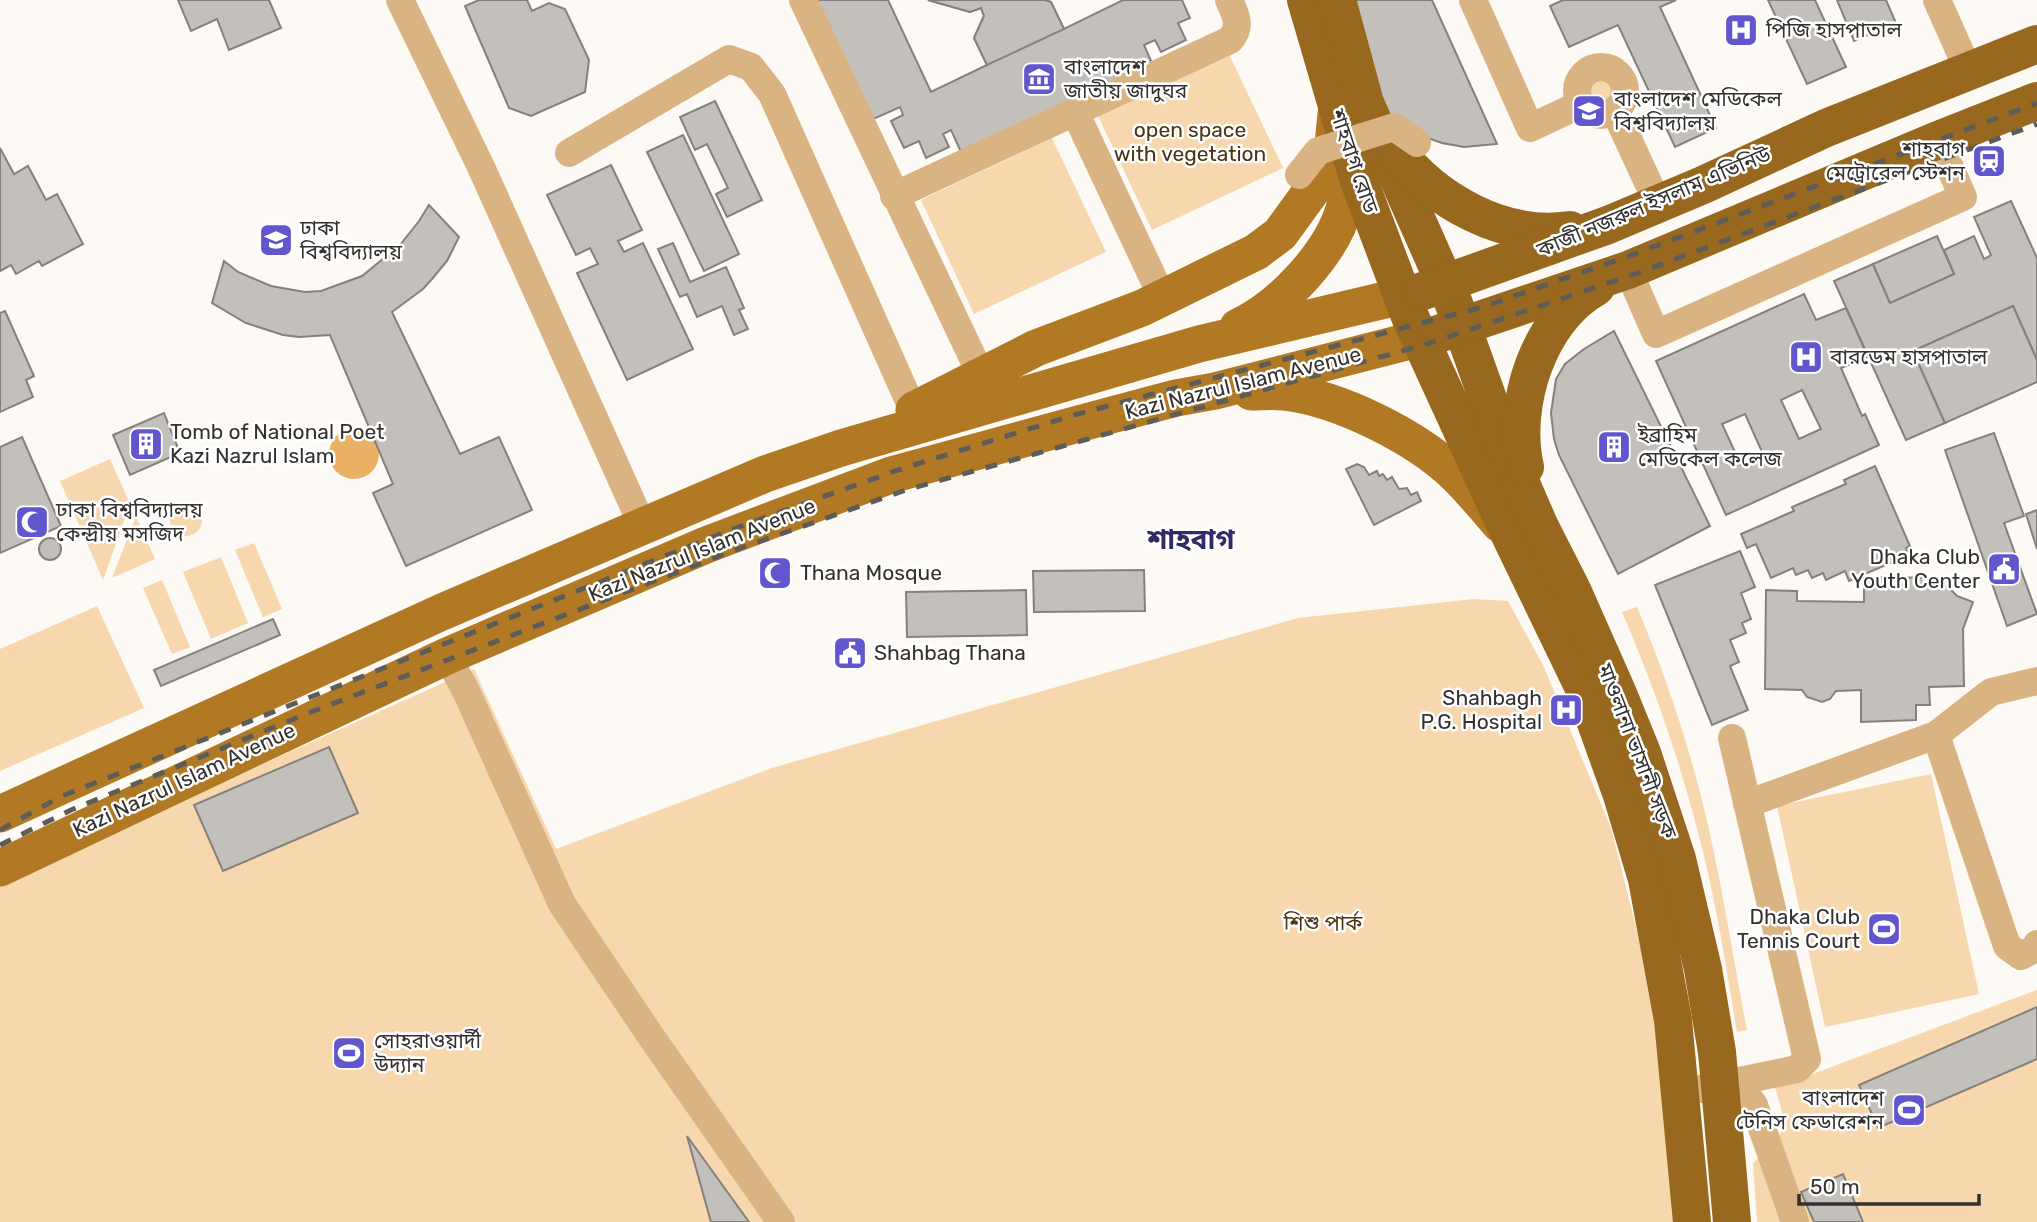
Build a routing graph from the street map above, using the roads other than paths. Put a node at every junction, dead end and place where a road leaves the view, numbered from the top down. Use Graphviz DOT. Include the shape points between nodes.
graph roads {
  1 [pos="400,0"];
  2 [pos="803,0"];
  3 [pos="1229,0"];
  4 [pos="1306,0"];
  5 [pos="1338,0"];
  6 [pos="1473,0"];
  7 [pos="1937,0"];
  8 [pos="2037,44"];
  9 [pos="1969,72"];
  10 [pos="2037,101"];
  11 [pos="1581,104"];
  12 [pos="1351,106"];
  13 [pos="1615,111"];
  14 [pos="1075,112"];
  15 [pos="1938,140"];
  16 [pos="1417,143"];
  17 [pos="569,153"];
  18 [pos="1299,175"];
  19 [pos="894,196"];
  20 [pos="1658,204"];
  21 [pos="1608,225"];
  22 [pos="1628,270"];
  23 [pos="1163,299"];
  24 [pos="1432,312"];
  25 [pos="1199,344"];
  26 [pos="981,375"];
  27 [pos="1215,391"];
  28 [pos="913,410"];
  29 [pos="841,448"];
  30 [pos="643,527"];
  31 [pos="1524,530"];
  32 [pos="447,656"];
  33 [pos="2037,681"];
  34 [pos="1936,735"];
  35 [pos="1732,738"];
  36 [pos="1748,804"];
  37 [pos="0,814"];
  38 [pos="2,863"];
  39 [pos="2037,944"];
  40 [pos="1726,1085"];
  41 [pos="1681,1092"];
  42 [pos="781,1222"];
  43 [pos="1692,1222"];
  44 [pos="1732,1222"];
  45 [pos="1795,1222"];
  1 -- 30 [label="street" via="481,167"];
  2 -- 19 [label="street"];
  3 -- 14 [label="street" via="1238,24 1230,40"];
  4 -- 12 [label="highway, শাহবাগ রোড"];
  5 -- 12 [label="highway, শাহবাগ রোড"];
  6 -- 11 [label="street" via="1530,128"];
  7 -- 9 [label="street"];
  8 -- 9 [label="highway, কাজী নজরুল ইসলাম এভিনিউ"];
  9 -- 20 [label="highway, কাজী নজরুল ইসলাম এভিনিউ" via="1826,128"];
  10 -- 15 [label="highway"];
  11 -- 13 [label="street" via="1600,115"];
  11 -- 13 [label="street" via="1577,89 1583,75 1605,67 1624,83 1624,99"];
  12 -- 21 [label="highway" via="1421,179 1487,219 1554,233"];
  12 -- 23 [label="main road" via="1323,175 1280,234 1256,252"];
  12 -- 24 [label="highway, শাহবাগ রোড"];
  12 -- 25 [label="main road" via="1344,209 1325,247 1296,286 1256,319"];
  13 -- 20 [label="street"];
  14 -- 19 [label="street"];
  14 -- 23 [label="street"];
  15 -- 22 [label="highway"];
  15 -- 22 [label="street" via="1963,197 1656,334"];
  16 -- 18 [label="street, bridge" via="1394,127 1318,151"];
  17 -- 28 [label="street" via="729,59 751,67 772,94"];
  19 -- 26 [label="street"];
  20 -- 21 [label="highway, কাজী নজরুল ইসলাম এভিনিউ"];
  21 -- 24 [label="highway, কাজী নজরুল ইসলাম এভিনিউ"];
  22 -- 24 [label="highway"];
  22 -- 31 [label="highway" via="1585,293 1547,333 1522,418"];
  23 -- 26 [label="main road" via="1036,348"];
  24 -- 25 [label="main road, Kazi Nazrul Islam Avenue"];
  24 -- 27 [label="main road, Kazi Nazrul Islam Avenue"];
  24 -- 31 [label="highway, মাওলানা ভাসানী সড়ক" via="1504,444"];
  25 -- 29 [label="main road, Kazi Nazrul Islam Avenue"];
  26 -- 28 [label="main road"];
  27 -- 31 [label="main road" via="1285,392 1368,417 1412,442"];
  27 -- 32 [label="main road, Kazi Nazrul Islam Avenue" via="891,475 706,545"];
  28 -- 29 [label="main road"];
  29 -- 30 [label="main road, Kazi Nazrul Islam Avenue" via="765,474"];
  30 -- 37 [label="main road, Kazi Nazrul Islam Avenue" via="442,612"];
  31 -- 40 [label="highway, মাওলানা ভাসানী সড়ক" via="1590,629 1642,753 1685,884"];
  31 -- 41 [label="highway, মাওলানা ভাসানী সড়ক" via="1626,807 1647,879"];
  32 -- 38 [label="main road, Kazi Nazrul Islam Avenue"];
  32 -- 42 [label="street" via="562,904"];
  33 -- 34 [label="street" via="1991,692"];
  34 -- 36 [label="street"];
  34 -- 39 [label="street" via="2007,946 2021,956"];
  35 -- 36 [label="street"];
  36 -- 40 [label="street" via="1807,1059 1797,1069"];
  40 -- 41 [label="street"];
  40 -- 44 [label="highway, মাওলানা ভাসানী সড়ক"];
  40 -- 45 [label="street" via="1754,1105"];
  41 -- 43 [label="highway, মাওলানা ভাসানী সড়ক"];
}
